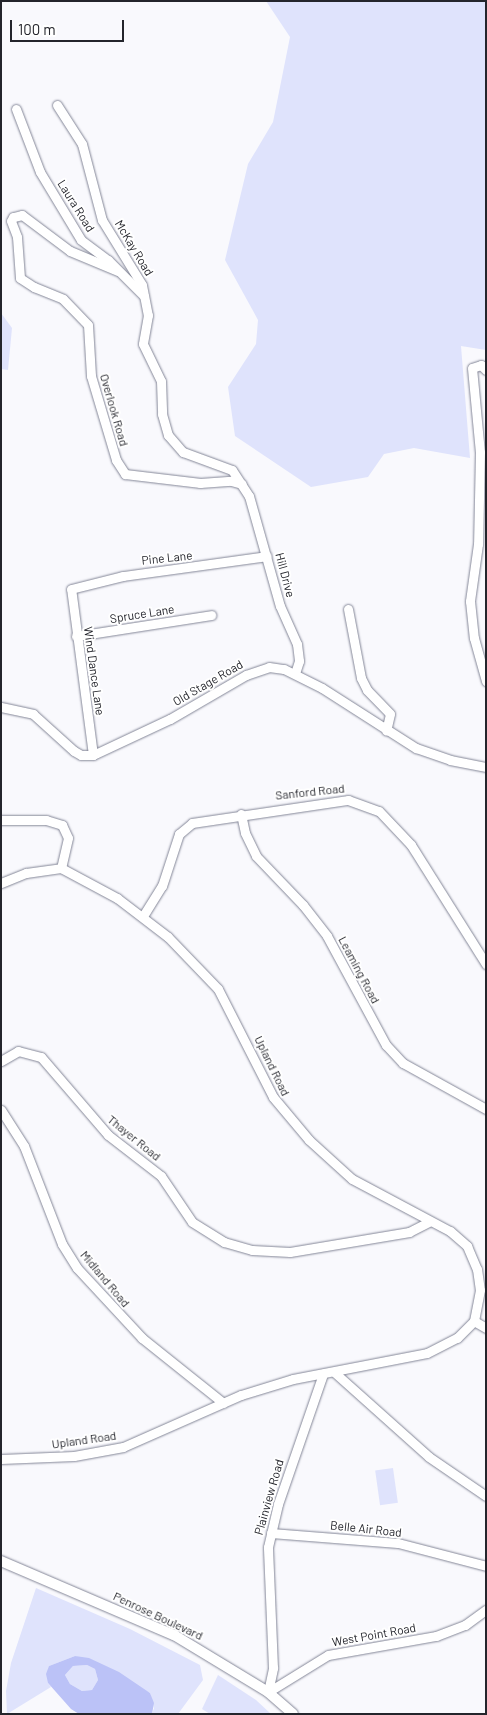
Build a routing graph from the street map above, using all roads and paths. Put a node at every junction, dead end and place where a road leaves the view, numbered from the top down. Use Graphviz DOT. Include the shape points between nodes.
graph roads {
  1 [pos="57,104"];
  2 [pos="16,109"];
  3 [pos="118,271"];
  4 [pos="145,296"];
  5 [pos="486,370"];
  6 [pos="242,484"];
  7 [pos="267,556"];
  8 [pos="71,589"];
  9 [pos="348,609"];
  10 [pos="211,615"];
  11 [pos="76,636"];
  12 [pos="295,673"];
  13 [pos="486,680"];
  14 [pos="1,708"];
  15 [pos="386,731"];
  16 [pos="93,755"];
  17 [pos="486,767"];
  18 [pos="241,814"];
  19 [pos="1,820"];
  20 [pos="62,868"];
  21 [pos="1,883"];
  22 [pos="143,916"];
  23 [pos="486,964"];
  24 [pos="1,1061"];
  25 [pos="486,1109"];
  26 [pos="1,1110"];
  27 [pos="429,1222"];
  28 [pos="474,1321"];
  29 [pos="486,1328"];
  30 [pos="334,1372"];
  31 [pos="322,1374"];
  32 [pos="223,1402"];
  33 [pos="1,1459"];
  34 [pos="486,1496"];
  35 [pos="271,1533"];
  36 [pos="1,1560"];
  37 [pos="486,1566"];
  38 [pos="486,1610"];
  39 [pos="268,1692"];
  40 [pos="293,1714"];
  1 -- 4 [label="street, McKay Road" via="85,153 102,220 142,285"];
  2 -- 3 [label="street, Laura Road" via="40,172 81,240"];
  3 -- 4 [label="street, Laura Road"];
  3 -- 6 [label="street, Overlook Road" via="70,251 22,215 11,221 17,237 20,278 63,299 88,325 91,376 120,469 125,474 138,477 200,484 231,481"];
  4 -- 6 [label="street, McKay Road" via="148,315 143,344 160,381 162,414 168,435 183,452 232,470"];
  5 -- 13 [label="street" via="476,364 472,375 480,452 478,544 470,610 477,654"];
  6 -- 7 [label="street, Hill Drive"];
  7 -- 8 [label="street, Pine Lane" via="123,576"];
  7 -- 12 [label="street, Hill Drive" via="280,606 297,644 299,661"];
  8 -- 11 [label="street, Wind Dance Lane"];
  9 -- 15 [label="street" via="363,684 390,714"];
  10 -- 11 [label="street, Spruce Lane"];
  11 -- 16 [label="street, Wind Dance Lane"];
  12 -- 15 [label="street, Old Stage Road"];
  12 -- 16 [label="street, Old Stage Road" via="269,667 257,670 170,719"];
  14 -- 16 [label="street" via="33,714 74,751"];
  15 -- 17 [label="street, Old Stage Road" via="431,755"];
  18 -- 22 [label="street, Sanford Road" via="199,820 179,834 162,886"];
  18 -- 23 [label="street, Sanford Road" via="339,799 360,802 379,811 426,865 468,940"];
  18 -- 25 [label="street, Leaming Road" via="245,833 256,856 303,905 327,936 372,1023 390,1050 408,1066"];
  19 -- 20 [label="street" via="46,820 62,825 68,838"];
  20 -- 21 [label="street" via="26,873"];
  20 -- 22 [label="street, Upland Road"];
  22 -- 27 [label="street, Upland Road" via="168,937 218,990 273,1097 309,1140 352,1179"];
  24 -- 27 [label="street, Thayer Road" via="18,1051 41,1057 108,1135 160,1176 192,1222 224,1242 252,1250 290,1252 409,1232"];
  26 -- 32 [label="street, Midland Road" via="24,1146 62,1244 76,1268 142,1338"];
  27 -- 28 [label="street, Upland Road" via="455,1235 472,1256 480,1290"];
  28 -- 29 [label="street"];
  28 -- 30 [label="street, Upland Road" via="457,1338 427,1353"];
  30 -- 31 [label="street, Upland Road"];
  30 -- 34 [label="street" via="429,1457"];
  31 -- 32 [label="street, Upland Road" via="279,1383"];
  31 -- 35 [label="street, Plainview Road"];
  32 -- 33 [label="street, Upland Road" via="138,1442 111,1450"];
  35 -- 37 [label="street, Belle Air Road" via="398,1543"];
  35 -- 39 [label="street, Plainview Road" via="267,1562 273,1668"];
  36 -- 39 [label="street, Penrose Boulevard" via="174,1635"];
  38 -- 39 [label="street, West Point Road" via="465,1625 436,1636 328,1655"];
  39 -- 40 [label="street, Penrose Boulevard"];
}
